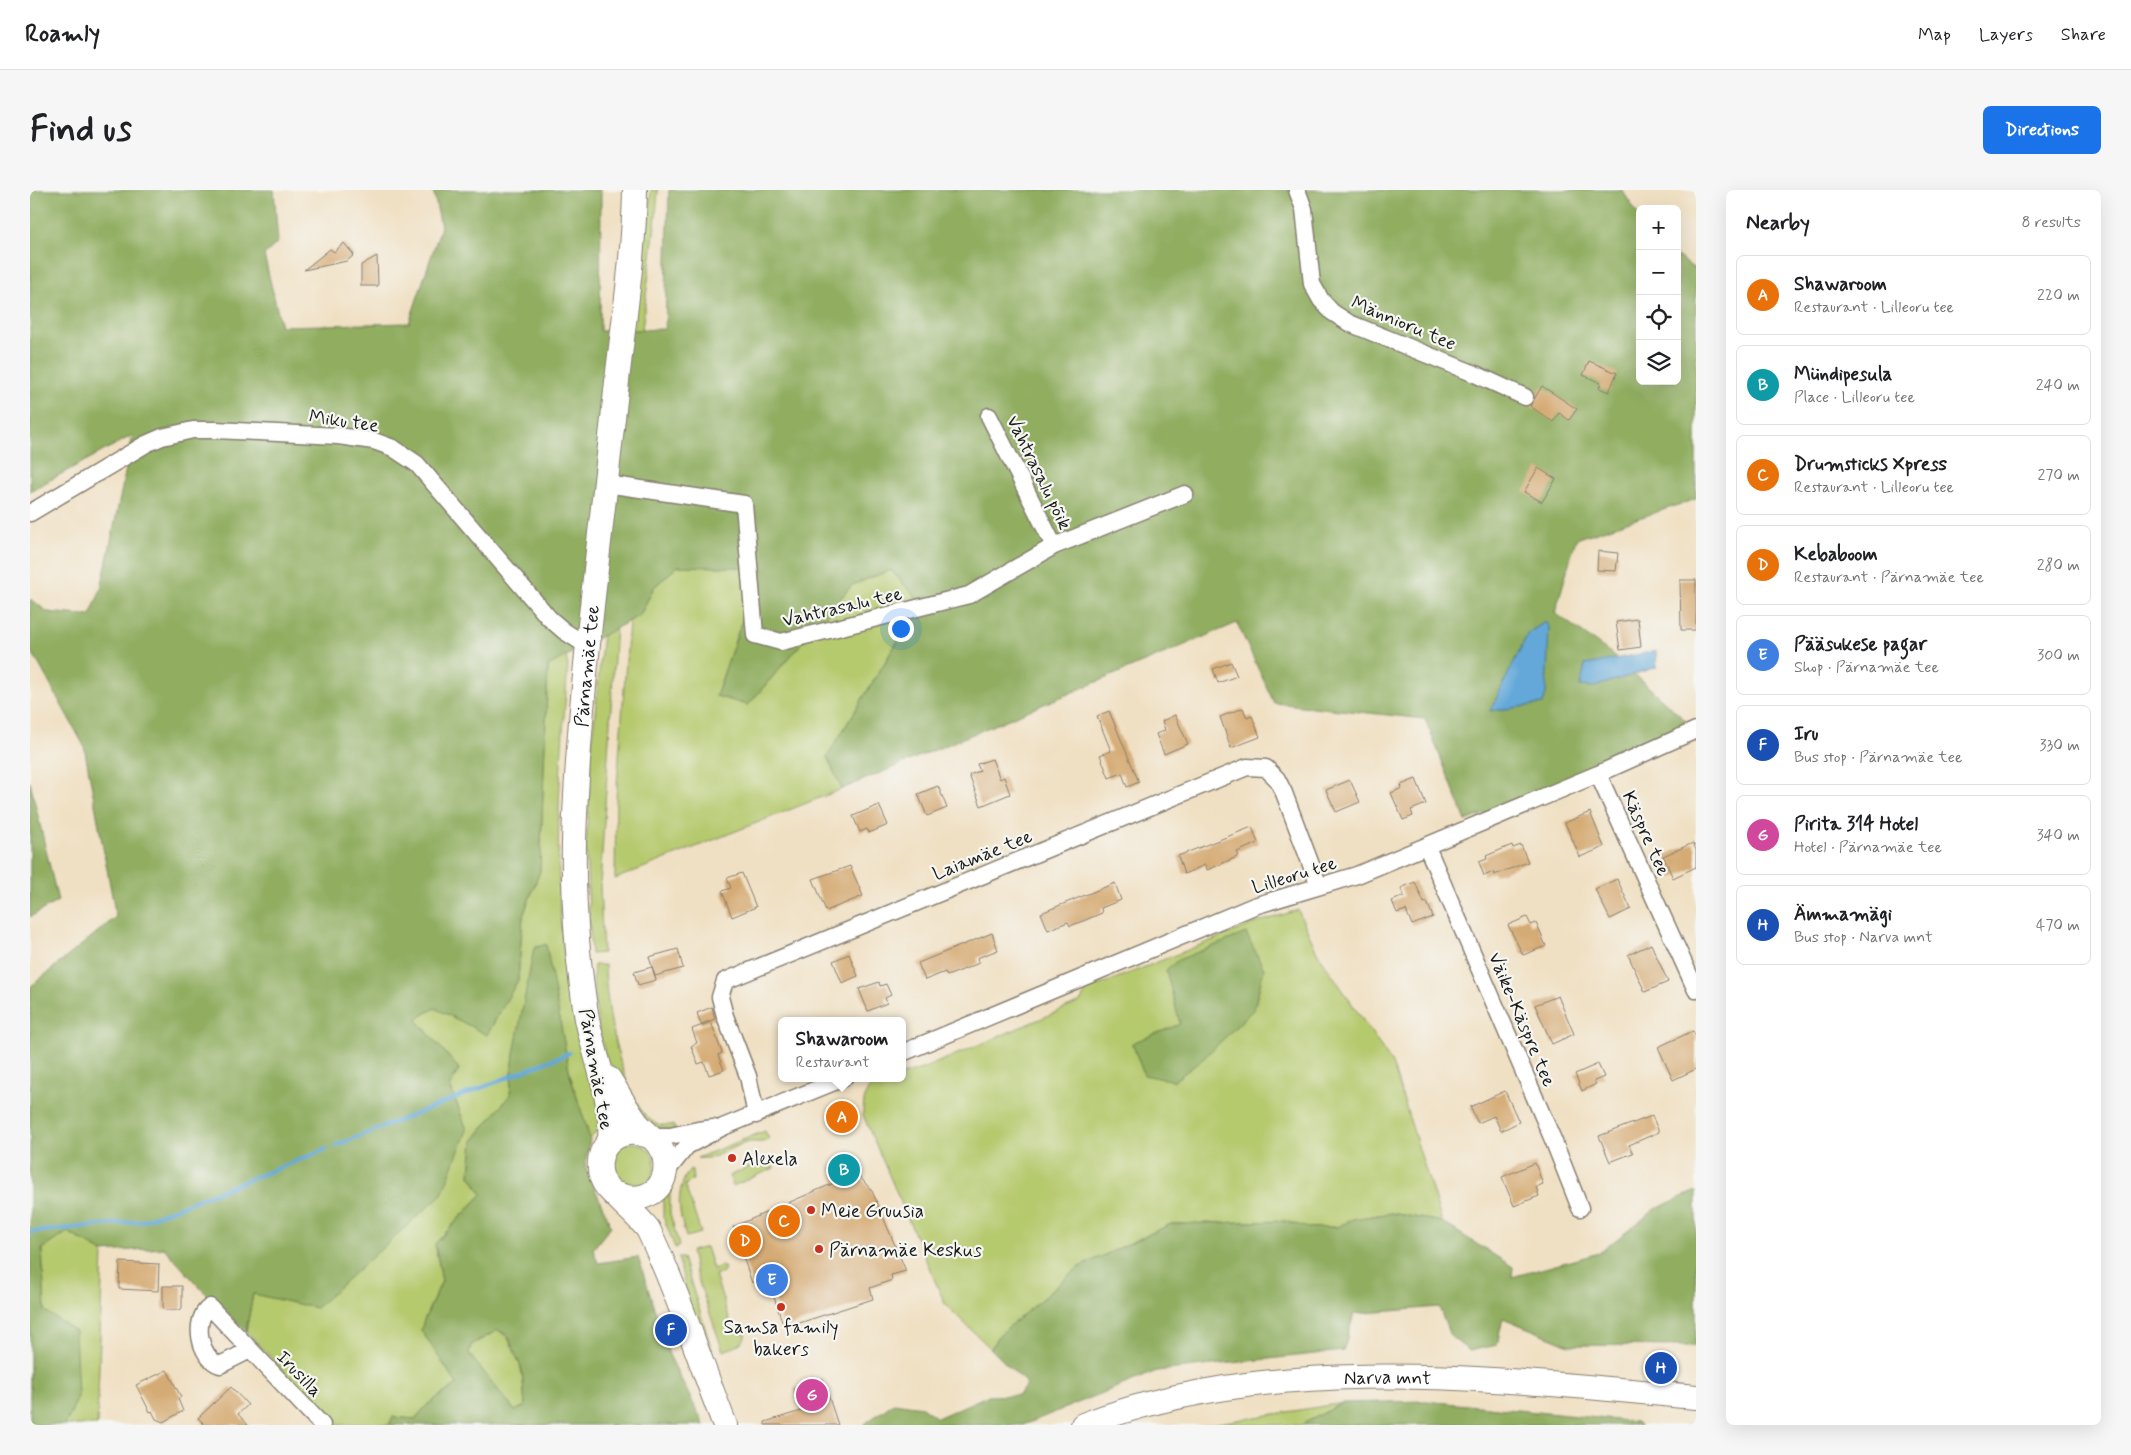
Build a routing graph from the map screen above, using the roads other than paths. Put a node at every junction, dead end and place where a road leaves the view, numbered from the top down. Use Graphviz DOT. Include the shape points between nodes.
graph roads {
  1 [pos="635,190"];
  2 [pos="1297,190"];
  3 [pos="1525,397"];
  4 [pos="989,416"];
  5 [pos="606,484"];
  6 [pos="1185,494"];
  7 [pos="30,513"];
  8 [pos="1054,546"];
  9 [pos="589,647"];
  10 [pos="1696,730"];
  11 [pos="1598,774"];
  12 [pos="1427,846"];
  13 [pos="1319,886"];
  14 [pos="1696,990"];
  15 [pos="906,1051"];
  16 [pos="598,1060"];
  17 [pos="834,1082"];
  18 [pos="756,1115"];
  19 [pos="723,1127"];
  20 [pos="649,1136"];
  21 [pos="610,1141"];
  22 [pos="659,1192"];
  23 [pos="616,1194"];
  24 [pos="1580,1208"];
  25 [pos="687,1323"];
  26 [pos="250,1350"];
  27 [pos="1696,1398"];
  28 [pos="322,1425"];
  29 [pos="725,1425"];
  30 [pos="1082,1425"];
  1 -- 5 [label="main road, Pärnamäe tee"];
  2 -- 3 [label="street, Männioru tee" via="1304,209 1312,284 1332,312"];
  4 -- 8 [label="street, Vahtrasalu põik"];
  5 -- 8 [label="street, Vahtrasalu tee" via="744,504 755,635 781,642 969,595"];
  5 -- 9 [label="main road, Pärnamäe tee"];
  6 -- 8 [label="street, Vahtrasalu tee"];
  7 -- 9 [label="street, Miku tee" via="132,452 178,433 234,430 374,441 393,448 417,464 549,618"];
  9 -- 16 [label="main road, Pärnamäe tee" via="576,784 575,899 584,993"];
  10 -- 11 [label="street, Lilleoru tee"];
  11 -- 12 [label="street, Lilleoru tee"];
  11 -- 14 [label="street, Käspre tee"];
  12 -- 13 [label="street, Lilleoru tee" via="1357,875"];
  12 -- 24 [label="street, Väike-Käspre tee"];
  13 -- 15 [label="street, Lilleoru tee" via="1254,906"];
  13 -- 18 [label="street, Laiamäe tee" via="1277,779 1266,768 1247,766 725,981 720,997 748,1076"];
  16 -- 20 [label="main road" via="627,1109"];
  16 -- 21 [label="main road, Pärnamäe tee" via="609,1108"];
  17 -- 18 [label="street"];
  18 -- 19 [label="street"];
  19 -- 20 [label="street" via="670,1136"];
  19 -- 22 [label="street" via="688,1146"];
  20 -- 21 [label="main road" via="629,1132"];
  20 -- 22 [label="main road" via="660,1145 666,1158"];
  21 -- 23 [label="main road" via="602,1154 600,1169 602,1179"];
  22 -- 23 [label="main road" via="636,1199"];
  22 -- 25 [label="main road"];
  23 -- 25 [label="main road" via="648,1229"];
  25 -- 29 [label="main road"];
  26 -- 28 [label="street, Irusilla"];
  27 -- 30 [label="main road, Narva mnt" via="1490,1379 1355,1377 1185,1394"];
}
